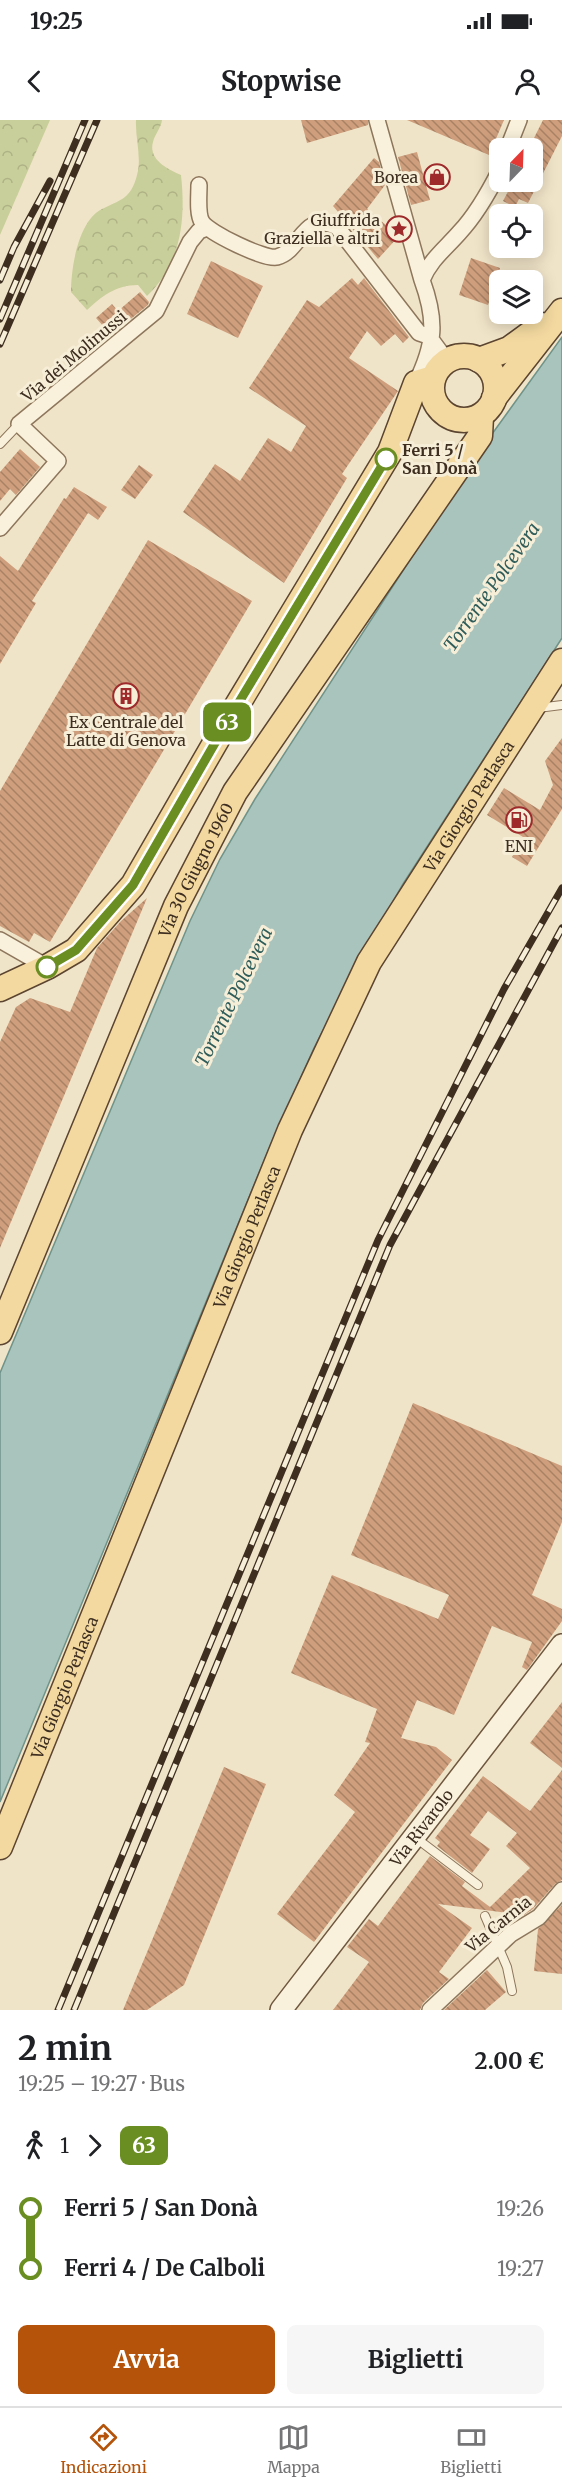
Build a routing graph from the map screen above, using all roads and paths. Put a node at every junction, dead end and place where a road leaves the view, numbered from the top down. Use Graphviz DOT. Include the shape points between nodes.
graph roads {
  1 [pos="377,120"];
  2 [pos="519,120"];
  3 [pos="512,138"];
  4 [pos="199,185"];
  5 [pos="489,188"];
  6 [pos="207,228"];
  7 [pos="422,280"];
  8 [pos="562,311"];
  9 [pos="432,360"];
  10 [pos="479,360"];
  11 [pos="488,407"];
  12 [pos="447,414"];
  13 [pos="19,424"];
  14 [pos="397,435"];
  15 [pos="0,444"];
  16 [pos="470,448"];
  17 [pos="0,528"];
  18 [pos="562,665"];
  19 [pos="562,705"];
  20 [pos="528,711"];
  21 [pos="0,940"];
  22 [pos="47,967"];
  23 [pos="0,989"];
  24 [pos="0,1332"];
  25 [pos="562,1645"];
  26 [pos="415,1837"];
  27 [pos="0,1847"];
  28 [pos="478,1885"];
  29 [pos="562,1890"];
  30 [pos="485,1916"];
  31 [pos="497,1946"];
  32 [pos="512,1991"];
  33 [pos="280,2010"];
  34 [pos="430,2010"];
  1 -- 7 [label="street"];
  2 -- 3 [label="street"];
  4 -- 6 [label="street" via="200,220"];
  5 -- 7 [label="street" via="460,232 427,267"];
  6 -- 9 [label="street" via="269,258 282,255 315,224 331,224 343,233 419,333"];
  6 -- 13 [label="street, Via dei Molinussi" via="190,242 156,311"];
  7 -- 9 [label="street" via="432,307"];
  8 -- 10 [label="main road" via="510,349"];
  8 -- 11 [label="main road"];
  9 -- 10 [label="main road"];
  9 -- 12 [label="main road" via="434,400"];
  9 -- 14 [label="main road"];
  10 -- 11 [label="main road" via="493,377"];
  11 -- 12 [label="main road" via="464,421"];
  11 -- 16 [label="main road, Via 30 Giugno 1960" via="480,436"];
  12 -- 14 [label="main road"];
  12 -- 16 [label="main road"];
  13 -- 15 [label="lane"];
  13 -- 17 [label="street, Via dei Molinussi" via="58,461"];
  14 -- 22 [label="main road" via="133,885 76,950"];
  16 -- 24 [label="main road, Via 30 Giugno 1960" via="235,792 176,906"];
  18 -- 20 [label="main road, Via Giorgio Perlasca"];
  19 -- 20 [label="lane"];
  20 -- 27 [label="main road, Via Giorgio Perlasca" via="369,962 290,1130"];
  21 -- 22 [label="street"];
  22 -- 23 [label="main road"];
  25 -- 26 [label="main road, Via Rivarolo"];
  26 -- 28 [label="lane"];
  26 -- 33 [label="main road, Via Rivarolo"];
  29 -- 31 [label="street, Via Carnia" via="539,1917"];
  30 -- 31 [label="lane"];
  31 -- 32 [label="lane"];
  31 -- 34 [label="street, Via Carnia"];
}
